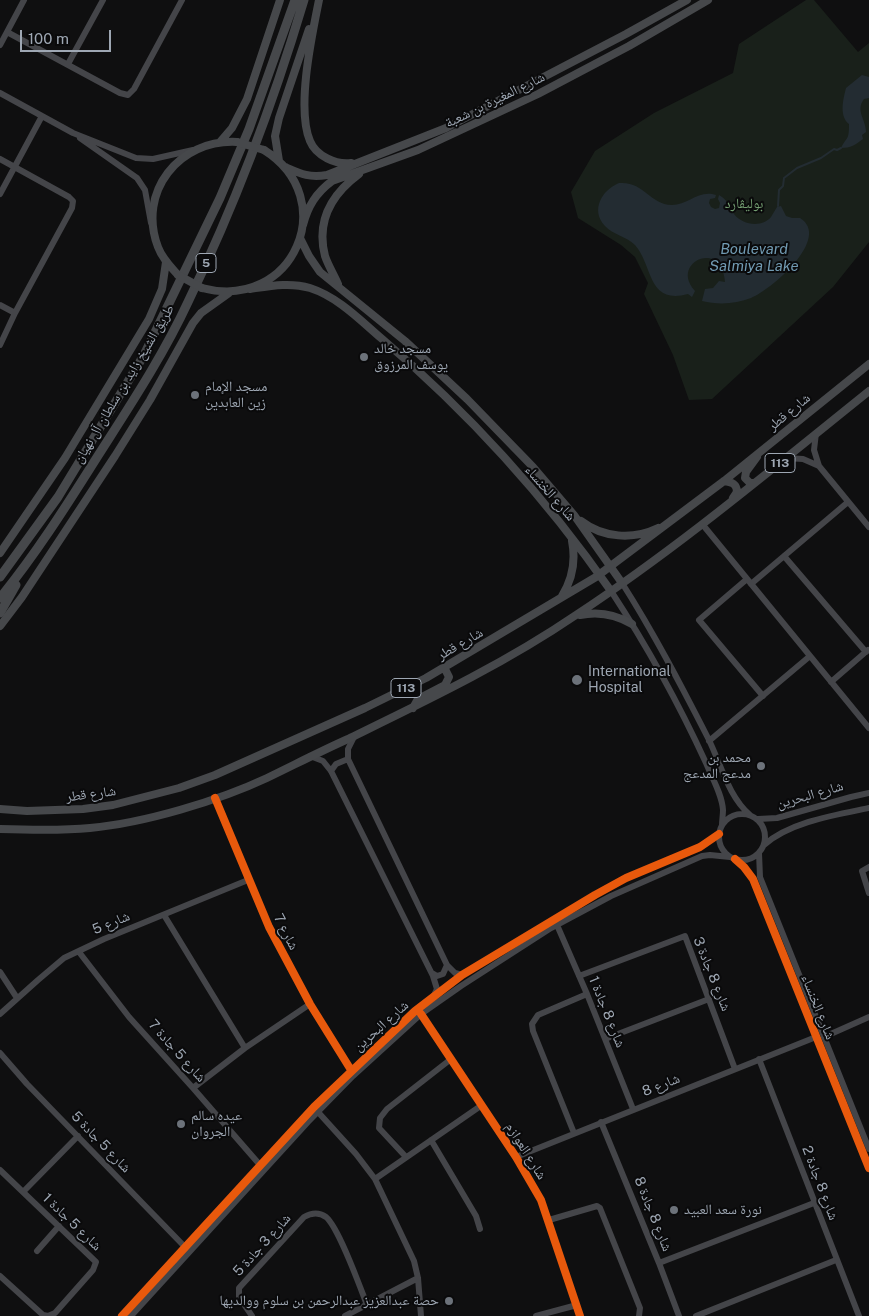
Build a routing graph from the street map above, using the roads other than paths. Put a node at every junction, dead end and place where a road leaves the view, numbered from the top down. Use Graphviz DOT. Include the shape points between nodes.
graph roads {
  1 [pos="24,0"];
  2 [pos="103,0"];
  3 [pos="182,0"];
  4 [pos="280,0"];
  5 [pos="295,0"];
  6 [pos="304,0"];
  7 [pos="319,0"];
  8 [pos="686,0"];
  9 [pos="708,0"];
  10 [pos="7,32"];
  11 [pos="0,45"];
  12 [pos="68,64"];
  13 [pos="0,93"];
  14 [pos="42,116"];
  15 [pos="73,133"];
  16 [pos="220,142"];
  17 [pos="193,150"];
  18 [pos="0,159"];
  19 [pos="361,162"];
  20 [pos="282,164"];
  21 [pos="15,167"];
  22 [pos="368,167"];
  23 [pos="0,194"];
  24 [pos="303,225"];
  25 [pos="154,233"];
  26 [pos="300,238"];
  27 [pos="166,262"];
  28 [pos="339,286"];
  29 [pos="250,289"];
  30 [pos="229,293"];
  31 [pos="0,305"];
  32 [pos="15,313"];
  33 [pos="0,344"];
  34 [pos="867,367"];
  35 [pos="869,389"];
  36 [pos="816,433"];
  37 [pos="762,449"];
  38 [pos="786,458"];
  39 [pos="819,466"];
  40 [pos="724,480"];
  41 [pos="754,483"];
  42 [pos="848,502"];
  43 [pos="725,507"];
  44 [pos="574,515"];
  45 [pos="671,521"];
  46 [pos="867,522"];
  47 [pos="703,525"];
  48 [pos="571,536"];
  49 [pos="0,552"];
  50 [pos="784,556"];
  51 [pos="611,566"];
  52 [pos="24,568"];
  53 [pos="599,574"];
  54 [pos="0,577"];
  55 [pos="749,582"];
  56 [pos="622,583"];
  57 [pos="611,591"];
  58 [pos="0,598"];
  59 [pos="561,598"];
  60 [pos="0,613"];
  61 [pos="575,616"];
  62 [pos="632,624"];
  63 [pos="0,626"];
  64 [pos="868,650"];
  65 [pos="810,656"];
  66 [pos="444,667"];
  67 [pos="831,682"];
  68 [pos="763,696"];
  69 [pos="413,708"];
  70 [pos="869,728"];
  71 [pos="355,735"];
  72 [pos="710,741"];
  73 [pos="310,756"];
  74 [pos="348,759"];
  75 [pos="331,771"];
  76 [pos="869,793"];
  77 [pos="851,796"];
  78 [pos="215,798"];
  79 [pos="869,808"];
  80 [pos="0,809"];
  81 [pos="850,812"];
  82 [pos="750,815"];
  83 [pos="758,819"];
  84 [pos="722,825"];
  85 [pos="0,829"];
  86 [pos="719,834"];
  87 [pos="764,845"];
  88 [pos="759,853"];
  89 [pos="733,858"];
  90 [pos="869,867"];
  91 [pos="248,880"];
  92 [pos="869,893"];
  93 [pos="164,915"];
  94 [pos="557,925"];
  95 [pos="79,952"];
  96 [pos="447,965"];
  97 [pos="0,972"];
  98 [pos="431,972"];
  99 [pos="462,975"];
  100 [pos="580,976"];
  101 [pos="587,994"];
  102 [pos="434,996"];
  103 [pos="18,998"];
  104 [pos="709,999"];
  105 [pos="310,1004"];
  106 [pos="0,1014"];
  107 [pos="422,1014"];
  108 [pos="869,1017"];
  109 [pos="816,1037"];
  110 [pos="824,1037"];
  111 [pos="605,1039"];
  112 [pos="245,1048"];
  113 [pos="0,1053"];
  114 [pos="451,1059"];
  115 [pos="759,1059"];
  116 [pos="735,1069"];
  117 [pos="351,1070"];
  118 [pos="193,1088"];
  119 [pos="482,1106"];
  120 [pos="633,1109"];
  121 [pos="318,1112"];
  122 [pos="601,1122"];
  123 [pos="574,1133"];
  124 [pos="78,1136"];
  125 [pos="431,1140"];
  126 [pos="869,1149"];
  127 [pos="516,1157"];
  128 [pos="406,1158"];
  129 [pos="260,1165"];
  130 [pos="869,1168"];
  131 [pos="0,1170"];
  132 [pos="375,1179"];
  133 [pos="24,1192"];
  134 [pos="814,1203"];
  135 [pos="549,1220"];
  136 [pos="59,1226"];
  137 [pos="480,1229"];
  138 [pos="185,1247"];
  139 [pos="37,1250"];
  140 [pos="836,1260"];
  141 [pos="659,1263"];
  142 [pos="0,1276"];
  143 [pos="418,1278"];
  144 [pos="367,1305"];
  145 [pos="577,1305"];
  146 [pos="129,1315"];
  147 [pos="48,1316"];
  148 [pos="252,1316"];
  149 [pos="345,1316"];
  150 [pos="421,1316"];
  151 [pos="536,1316"];
  152 [pos="580,1316"];
  153 [pos="639,1316"];
  154 [pos="679,1316"];
  155 [pos="696,1316"];
  156 [pos="859,1316"];
  1 -- 10 [label="street"];
  2 -- 12 [label="street"];
  3 -- 12 [label="street" via="128,95"];
  4 -- 16 [label="main road" via="247,99 232,128"];
  5 -- 54 [label="highway, طريق الشيخ زايد بن سلطان آل نهيان / 5" via="249,129 220,198 144,355 58,497"];
  6 -- 52 [label="highway, طريق الشيخ زايد بن سلطان آل نهيان / 5" via="251,159 188,304 138,393"];
  7 -- 19 [label="main road" via="305,103 310,142 328,159 347,164"];
  7 -- 20 [label="main road" via="279,118 275,136"];
  8 -- 19 [label="main road, شارع المغيرة بن شعبة" via="446,128"];
  9 -- 22 [label="main road, شارع المغيرة بن شعبة" via="538,94 418,150"];
  10 -- 11 [label="street"];
  10 -- 12 [label="street"];
  13 -- 14 [label="street"];
  14 -- 15 [label="street"];
  14 -- 21 [label="street"];
  15 -- 17 [label="street" via="136,158 153,159"];
  15 -- 25 [label="street" via="137,178 145,190"];
  16 -- 17 [label="main road"];
  16 -- 20 [label="main road, bridge" via="236,142 264,150"];
  17 -- 25 [label="main road" via="173,164 159,185 152,209"];
  18 -- 21 [label="street"];
  19 -- 20 [label="main road, شارع المغيرة بن شعبة" via="315,177 298,173"];
  20 -- 24 [label="main road" via="296,185 302,204"];
  21 -- 23 [label="street"];
  21 -- 32 [label="street" via="73,201"];
  22 -- 24 [label="main road, شارع المغيرة بن شعبة" via="324,188 314,198"];
  22 -- 28 [label="main road" via="336,196 327,211 322,231 325,255"];
  24 -- 26 [label="main road"];
  25 -- 27 [label="main road"];
  26 -- 28 [label="main road, شارع الخنساء" via="320,272"];
  26 -- 29 [label="main road" via="293,255 281,270 267,282"];
  27 -- 30 [label="main road, bridge" via="178,275 202,288"];
  27 -- 49 [label="main road" via="162,289 149,319 65,458"];
  28 -- 44 [label="main road, شارع الخنساء" via="467,399"];
  29 -- 30 [label="main road"];
  29 -- 48 [label="main road, شارع الخنساء" via="297,285 310,288 343,306 445,395 522,477"];
  30 -- 63 [label="main road" via="201,313 193,323 115,456"];
  31 -- 32 [label="street"];
  32 -- 33 [label="street"];
  34 -- 37 [label="main road, شارع قطر / 113"];
  35 -- 36 [label="main road, 113"];
  36 -- 38 [label="main road, 113"];
  36 -- 39 [label="street" via="814,450"];
  37 -- 40 [label="main road, شارع قطر / 113"];
  37 -- 41 [label="main road" via="746,472 746,481"];
  38 -- 39 [label="street" via="803,459"];
  38 -- 41 [label="main road, 113"];
  39 -- 42 [label="street"];
  40 -- 43 [label="main road" via="732,482 737,489"];
  40 -- 45 [label="main road, شارع قطر / 113"];
  41 -- 43 [label="main road, 113"];
  42 -- 46 [label="street"];
  42 -- 50 [label="street"];
  43 -- 47 [label="main road, 113"];
  44 -- 45 [label="main road" via="587,526 620,536 637,535"];
  44 -- 51 [label="main road, شارع الخنساء"];
  45 -- 51 [label="main road, شارع قطر / 113"];
  47 -- 55 [label="street"];
  47 -- 56 [label="main road, 113"];
  48 -- 53 [label="main road, شارع الخنساء"];
  48 -- 59 [label="main road" via="574,568"];
  50 -- 55 [label="street"];
  50 -- 64 [label="street"];
  51 -- 53 [label="main road, شارع قطر / 113"];
  51 -- 56 [label="main road, شارع الخنساء"];
  52 -- 58 [label="highway, طريق الشيخ زايد بن سلطان آل نهيان / 5"];
  52 -- 60 [label="highway"];
  53 -- 57 [label="main road, شارع الخنساء"];
  53 -- 59 [label="main road, شارع قطر / 113"];
  55 -- 65 [label="street"];
  55 -- 68 [label="street" via="699,620"];
  56 -- 57 [label="main road, 113"];
  56 -- 72 [label="street, شارع الخنساء"];
  57 -- 61 [label="main road, 113"];
  57 -- 62 [label="street, شارع الخنساء"];
  59 -- 66 [label="main road, شارع قطر / 113"];
  61 -- 62 [label="main road" via="605,613"];
  61 -- 69 [label="main road, 113"];
  62 -- 84 [label="street, شارع الخنساء" via="710,772 721,800"];
  64 -- 67 [label="street"];
  65 -- 67 [label="street"];
  65 -- 68 [label="street"];
  66 -- 69 [label="main road" via="449,677 446,685 418,699"];
  66 -- 80 [label="main road, شارع قطر / 113" via="365,708 179,788 113,805 83,809"];
  67 -- 70 [label="street"];
  68 -- 72 [label="street"];
  69 -- 71 [label="main road, 113"];
  71 -- 73 [label="main road, 113"];
  71 -- 74 [label="street"];
  72 -- 82 [label="street, شارع الخنساء" via="734,796"];
  73 -- 75 [label="street" via="323,761"];
  73 -- 78 [label="main road, 113" via="265,779"];
  74 -- 75 [label="street" via="336,764"];
  74 -- 96 [label="street"];
  75 -- 98 [label="street"];
  76 -- 77 [label="street, شارع البحرين"];
  77 -- 81 [label="street" via="845,804"];
  77 -- 83 [label="street, شارع البحرين" via="777,818"];
  78 -- 85 [label="main road, 113" via="162,814 93,828"];
  78 -- 91 [label="street, شارع 7"];
  79 -- 81 [label="street, شارع البحرين"];
  81 -- 87 [label="street, شارع البحرين" via="780,832"];
  82 -- 83 [label="street"];
  82 -- 84 [label="street" via="731,816"];
  83 -- 87 [label="street" via="765,831"];
  84 -- 86 [label="street"];
  86 -- 89 [label="street" via="721,847"];
  86 -- 99 [label="street, شارع البحرين" via="700,847 626,878 595,895"];
  87 -- 88 [label="street"];
  88 -- 89 [label="street" via="748,859"];
  88 -- 110 [label="street, شارع الخنساء" via="760,877"];
  89 -- 94 [label="street, شارع البحرين" via="702,856 610,896"];
  89 -- 109 [label="street, شارع الخنساء" via="753,879"];
  90 -- 92 [label="street" via="862,871"];
  91 -- 93 [label="street, شارع 5"];
  91 -- 105 [label="street, شارع 7"];
  93 -- 95 [label="street, شارع 5"];
  93 -- 112 [label="street"];
  94 -- 100 [label="street, شارع 8 جادة 1"];
  94 -- 107 [label="street, شارع البحرين"];
  95 -- 103 [label="street, شارع 5" via="59,962"];
  95 -- 118 [label="street, شارع 5 جادة 7" via="132,1021"];
  96 -- 98 [label="street" via="443,974 437,976"];
  96 -- 99 [label="street"];
  97 -- 103 [label="street"];
  98 -- 102 [label="street" via="437,989"];
  99 -- 102 [label="street, شارع البحرين"];
  100 -- 101 [label="street, شارع 8 جادة 1"];
  100 -- 104 [label="street, شارع 8 جادة 3" via="685,936"];
  101 -- 111 [label="street, شارع 8 جادة 1"];
  101 -- 123 [label="street" via="538,1015 532,1024"];
  102 -- 117 [label="street, شارع البحرين"];
  103 -- 106 [label="street, شارع 5"];
  104 -- 111 [label="street"];
  104 -- 116 [label="street, شارع 8 جادة 3"];
  105 -- 112 [label="street"];
  105 -- 117 [label="street, شارع 7"];
  107 -- 114 [label="street, شارع العوازم"];
  107 -- 121 [label="street, شارع البحرين"];
  108 -- 110 [label="street"];
  109 -- 115 [label="street, شارع 8"];
  109 -- 130 [label="street, شارع الخنساء"];
  110 -- 126 [label="street, شارع الخنساء"];
  111 -- 120 [label="street, شارع 8 جادة 1"];
  112 -- 118 [label="street"];
  113 -- 124 [label="street, شارع 5 جادة 5"];
  114 -- 119 [label="street, شارع العوازم"];
  114 -- 128 [label="street" via="386,1109 380,1118 379,1128"];
  115 -- 116 [label="street, شارع 8"];
  115 -- 134 [label="street, شارع 8 جادة 2"];
  116 -- 120 [label="street, شارع 8"];
  117 -- 129 [label="street, شارع البحرين"];
  118 -- 129 [label="street, شارع 5 جادة 7"];
  119 -- 125 [label="street"];
  119 -- 127 [label="street, شارع العوازم"];
  120 -- 122 [label="street, شارع 8"];
  121 -- 132 [label="street"];
  121 -- 146 [label="street, شارع البحرين"];
  122 -- 123 [label="street, شارع 8"];
  122 -- 141 [label="street, شارع 8 جادة 8"];
  123 -- 127 [label="street, شارع 8"];
  124 -- 133 [label="street"];
  124 -- 138 [label="street, شارع 5 جادة 5"];
  125 -- 128 [label="street"];
  125 -- 137 [label="street" via="476,1216"];
  127 -- 135 [label="street, شارع العوازم"];
  128 -- 132 [label="street"];
  129 -- 138 [label="street, شارع البحرين"];
  131 -- 133 [label="street, شارع 5 جادة 1"];
  132 -- 143 [label="street" via="411,1253"];
  133 -- 136 [label="street, شارع 5 جادة 1"];
  134 -- 140 [label="street, شارع 8 جادة 2"];
  134 -- 141 [label="street"];
  135 -- 145 [label="street, شارع العوازم"];
  135 -- 153 [label="street" via="597,1206 600,1208 640,1308"];
  136 -- 139 [label="street"];
  136 -- 147 [label="street, شارع 5 جادة 1" via="96,1264 55,1313"];
  138 -- 146 [label="street, شارع البحرين"];
  140 -- 155 [label="street"];
  140 -- 156 [label="street, شارع 8 جادة 2"];
  141 -- 154 [label="street, شارع 8 جادة 8"];
  142 -- 147 [label="street, شارع 5 جادة 1"];
  143 -- 144 [label="street"];
  143 -- 150 [label="street"];
  144 -- 148 [label="street, شارع 3 جادة 5" via="330,1222 314,1213 304,1217 240,1288 239,1297"];
  144 -- 149 [label="street"];
  145 -- 151 [label="street"];
  145 -- 152 [label="street, شارع العوازم"];
}
